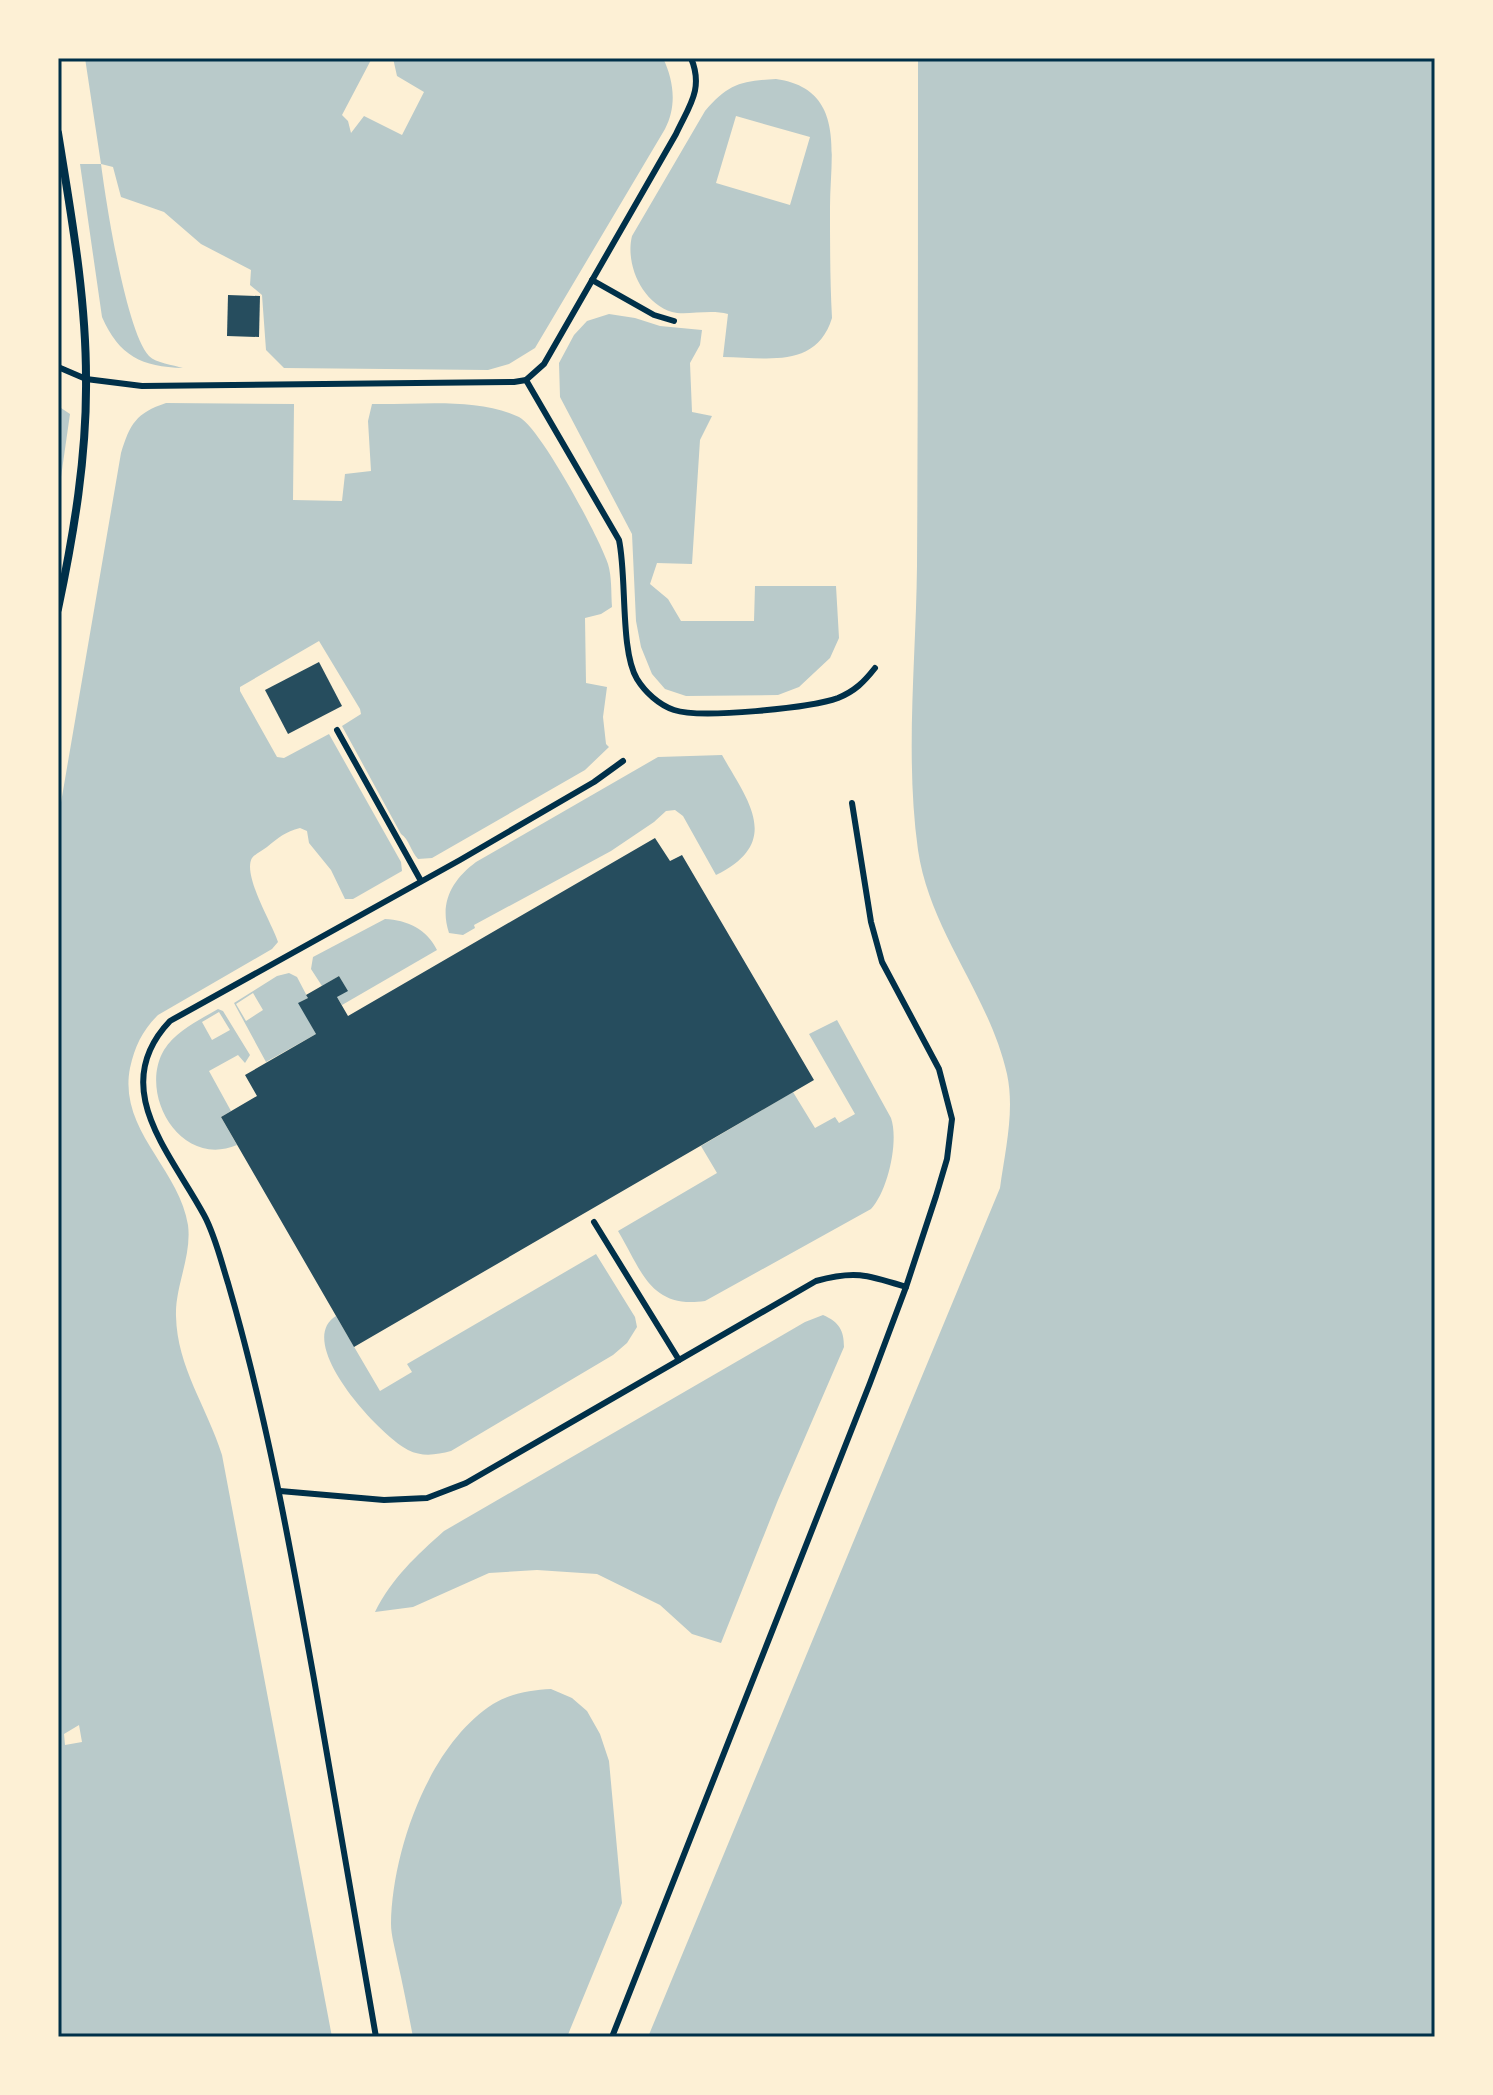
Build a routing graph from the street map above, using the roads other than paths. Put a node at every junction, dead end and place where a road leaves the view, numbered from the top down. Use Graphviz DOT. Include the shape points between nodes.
graph roads {
  1 [pos="693,58"];
  2 [pos="58,133"];
  3 [pos="592,280"];
  4 [pos="674,321"];
  5 [pos="58,367"];
  6 [pos="86,379"];
  7 [pos="526,380"];
  8 [pos="58,609"];
  9 [pos="875,668"];
  10 [pos="337,730"];
  11 [pos="623,761"];
  12 [pos="852,803"];
  13 [pos="421,881"];
  14 [pos="594,1222"];
  15 [pos="906,1287"];
  16 [pos="679,1360"];
  17 [pos="280,1491"];
  18 [pos="376,2037"];
  19 [pos="612,2037"];
  1 -- 3 [label="lane" via="698,77 694,95"];
  2 -- 6 [label="street" via="81,293"];
  3 -- 4 [label="lane"];
  3 -- 7 [label="lane" via="544,364"];
  5 -- 6 [label="lane"];
  6 -- 7 [label="lane" via="142,386"];
  6 -- 8 [label="street" via="74,535"];
  7 -- 9 [label="lane" via="619,540 628,649 635,676 647,693 673,710 697,714 796,708 861,686"];
  10 -- 13 [label="lane"];
  11 -- 13 [label="lane"];
  12 -- 15 [label="lane" via="882,962 939,1069 952,1119 947,1159"];
  13 -- 17 [label="lane" via="170,1021 149,1049 143,1068 141,1087 154,1129 206,1218 228,1285"];
  14 -- 16 [label="lane"];
  15 -- 16 [label="lane" via="843,1273 816,1281"];
  15 -- 19 [label="lane"];
  16 -- 17 [label="lane" via="466,1483 427,1498 384,1500"];
  17 -- 18 [label="lane"];
}
